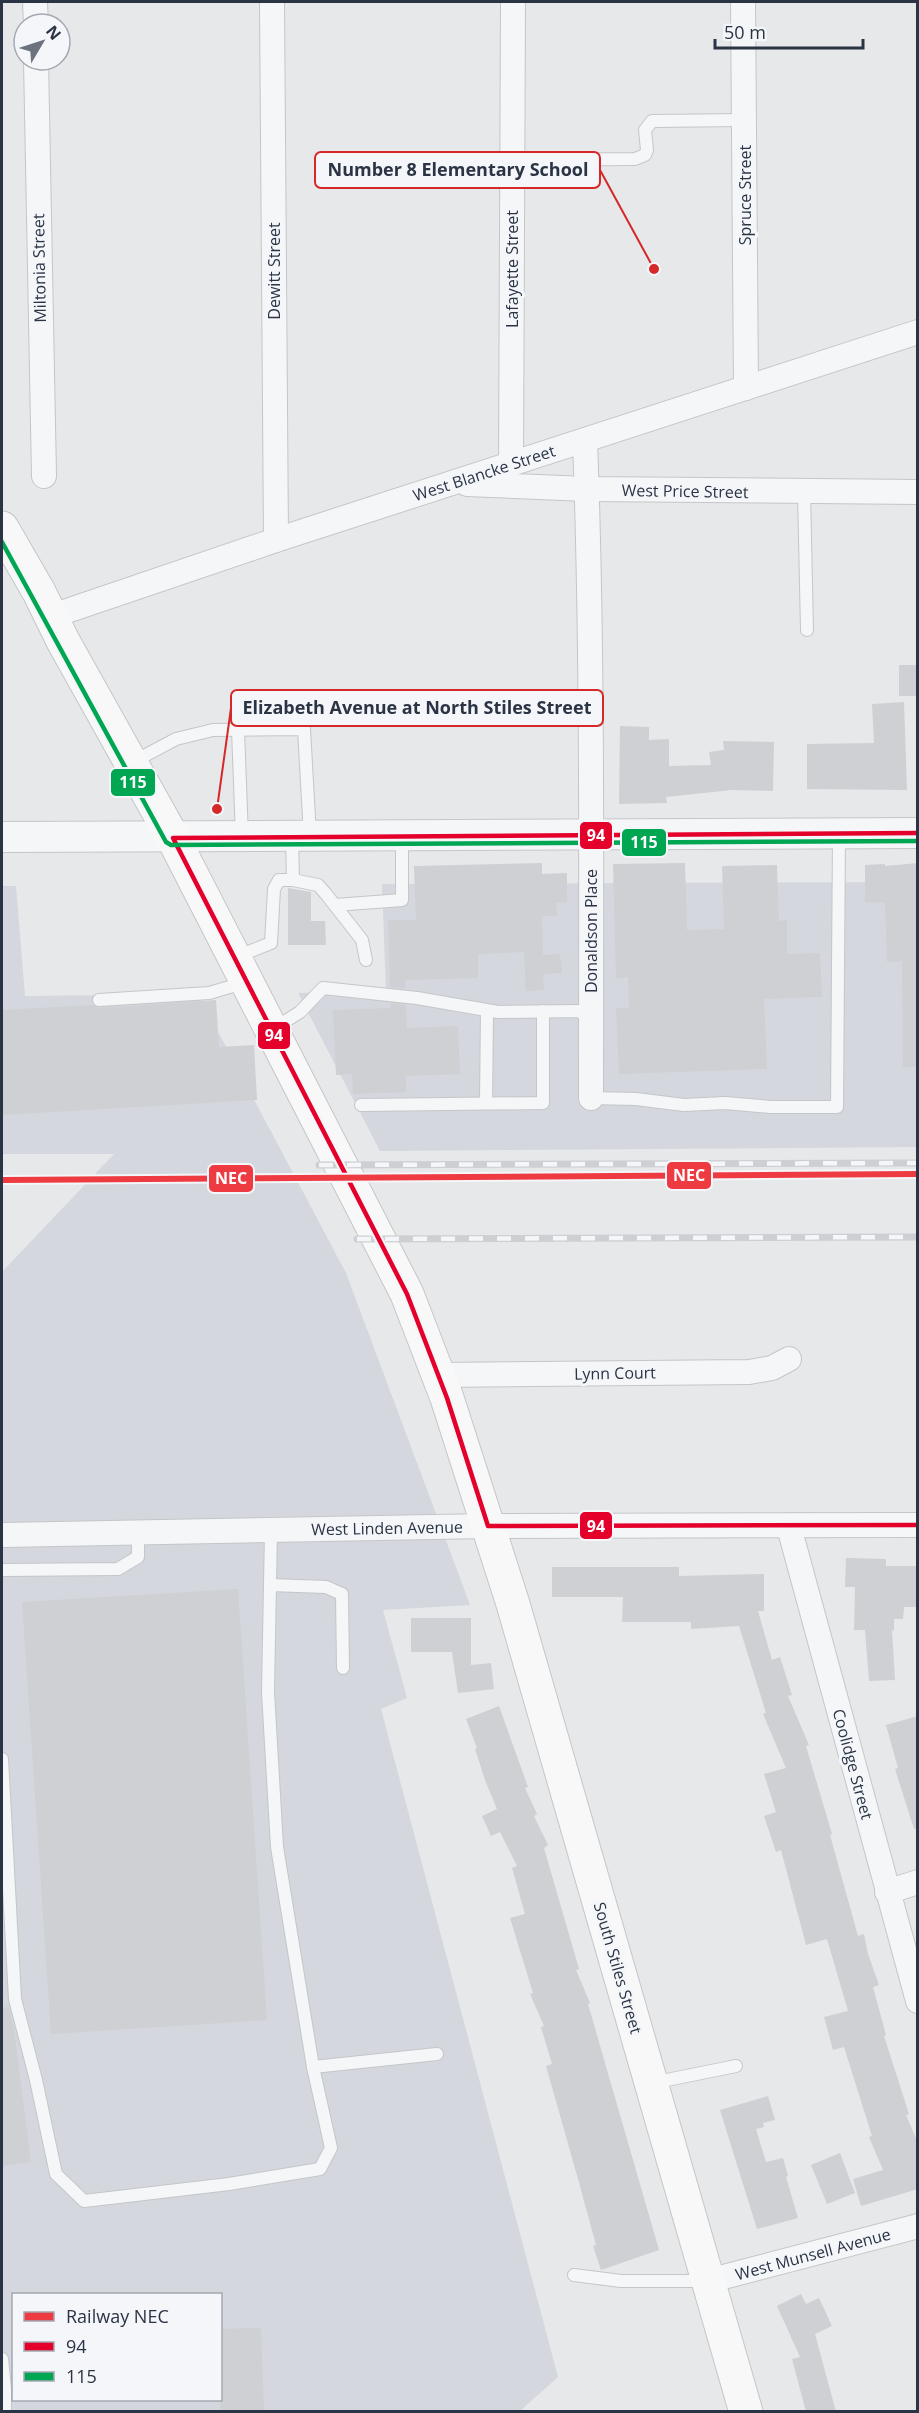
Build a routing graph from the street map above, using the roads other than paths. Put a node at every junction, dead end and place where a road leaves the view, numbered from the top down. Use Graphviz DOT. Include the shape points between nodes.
graph roads {
  1 [pos="272,2"];
  2 [pos="513,2"];
  3 [pos="743,2"];
  4 [pos="36,72"];
  5 [pos="744,120"];
  6 [pos="512,160"];
  7 [pos="918,332"];
  8 [pos="746,388"];
  9 [pos="585,440"];
  10 [pos="511,464"];
  11 [pos="44,476"];
  12 [pos="453,483"];
  13 [pos="587,489"];
  14 [pos="804,492"];
  15 [pos="918,492"];
  16 [pos="2,528"];
  17 [pos="276,540"];
  18 [pos="52,616"];
  19 [pos="807,630"];
  20 [pos="237,730"];
  21 [pos="131,763"];
  22 [pos="918,833"];
  23 [pos="591,834"];
  24 [pos="839,834"];
  25 [pos="402,836"];
  26 [pos="2,837"];
  27 [pos="242,837"];
  28 [pos="301,837"];
  29 [pos="173,838"];
  30 [pos="293,880"];
  31 [pos="335,905"];
  32 [pos="366,960"];
  33 [pos="242,970"];
  34 [pos="99,1000"];
  35 [pos="487,1011"];
  36 [pos="543,1011"];
  37 [pos="591,1018"];
  38 [pos="273,1029"];
  39 [pos="591,1098"];
  40 [pos="486,1103"];
  41 [pos="361,1105"];
  42 [pos="789,1359"];
  43 [pos="438,1375"];
  44 [pos="918,1525"];
  45 [pos="488,1526"];
  46 [pos="789,1527"];
  47 [pos="271,1531"];
  48 [pos="138,1533"];
  49 [pos="2,1535"];
  50 [pos="2,1570"];
  51 [pos="270,1585"];
  52 [pos="344,1668"];
  53 [pos="2,1759"];
  54 [pos="918,1882"];
  55 [pos="887,1892"];
  56 [pos="918,2001"];
  57 [pos="437,2054"];
  58 [pos="736,2066"];
  59 [pos="313,2067"];
  60 [pos="651,2083"];
  61 [pos="918,2226"];
  62 [pos="574,2275"];
  63 [pos="708,2281"];
  64 [pos="2,2359"];
  65 [pos="5,2412"];
  66 [pos="746,2412"];
  1 -- 17 [label="street, Dewitt Street"];
  2 -- 6 [label="street, Lafayette Street"];
  3 -- 5 [label="street, Spruce Street"];
  4 -- 11 [label="street, Miltonia Street"];
  5 -- 6 [label="lane" via="652,121 645,130 647,150 635,159"];
  5 -- 8 [label="street, Spruce Street"];
  6 -- 10 [label="street, Lafayette Street"];
  7 -- 8 [label="street, West Blancke Street"];
  8 -- 9 [label="street, West Blancke Street"];
  9 -- 10 [label="street, West Blancke Street"];
  9 -- 13 [label="street, Donaldson Place"];
  10 -- 12 [label="street, West Blancke Street"];
  12 -- 13 [label="street, West Price Street"];
  12 -- 17 [label="street, West Blancke Street"];
  13 -- 14 [label="street, West Price Street"];
  13 -- 23 [label="street, Donaldson Place"];
  14 -- 15 [label="street, West Price Street"];
  14 -- 19 [label="lane"];
  16 -- 18 [label="main road, South Stiles Street"];
  17 -- 18 [label="street, West Blancke Street"];
  18 -- 21 [label="main road, South Stiles Street"];
  20 -- 21 [label="lane" via="213,730 176,739"];
  20 -- 27 [label="lane"];
  20 -- 28 [label="lane" via="304,729"];
  21 -- 29 [label="main road, South Stiles Street"];
  22 -- 24 [label="street"];
  23 -- 24 [label="street"];
  23 -- 25 [label="street"];
  23 -- 37 [label="street, Donaldson Place"];
  24 -- 39 [label="lane" via="837,1107 684,1105"];
  25 -- 28 [label="street"];
  25 -- 31 [label="lane" via="402,900"];
  26 -- 29 [label="street"];
  27 -- 28 [label="street"];
  27 -- 29 [label="street"];
  28 -- 30 [label="lane"];
  29 -- 33 [label="main road, South Stiles Street"];
  30 -- 31 [label="lane" via="318,885"];
  30 -- 33 [label="lane" via="279,880 274,889 271,943"];
  31 -- 32 [label="lane" via="362,940"];
  33 -- 34 [label="lane" via="209,993"];
  33 -- 38 [label="main road, South Stiles Street"];
  35 -- 36 [label="lane"];
  35 -- 38 [label="lane" via="417,998 323,988 300,1012"];
  35 -- 40 [label="lane"];
  36 -- 37 [label="lane" via="578,1011"];
  36 -- 40 [label="lane" via="543,1103"];
  37 -- 39 [label="street, Donaldson Place"];
  38 -- 43 [label="main road, South Stiles Street" via="407,1294"];
  40 -- 41 [label="lane"];
  42 -- 43 [label="street, Lynn Court" via="772,1368 749,1372"];
  43 -- 45 [label="main road, South Stiles Street"];
  44 -- 46 [label="street, West Linden Avenue"];
  45 -- 46 [label="street, West Linden Avenue"];
  45 -- 47 [label="street, West Linden Avenue"];
  45 -- 60 [label="main road, South Stiles Street"];
  46 -- 55 [label="street, Coolidge Street"];
  47 -- 48 [label="street, West Linden Avenue"];
  47 -- 51 [label="lane"];
  48 -- 49 [label="street, West Linden Avenue"];
  48 -- 50 [label="lane" via="138,1557 118,1569"];
  51 -- 52 [label="lane" via="326,1587 342,1594"];
  51 -- 59 [label="lane" via="268,1692 277,1847"];
  53 -- 59 [label="lane" via="15,1999 56,2174 84,2201 320,2169 332,2148"];
  54 -- 55 [label="street"];
  55 -- 56 [label="street, Coolidge Street"];
  57 -- 59 [label="lane"];
  58 -- 60 [label="lane"];
  60 -- 63 [label="main road, South Stiles Street"];
  61 -- 63 [label="street, West Munsell Avenue"];
  62 -- 63 [label="lane" via="621,2282"];
  63 -- 66 [label="main road, South Stiles Street"];
  64 -- 65 [label="lane"];
}
